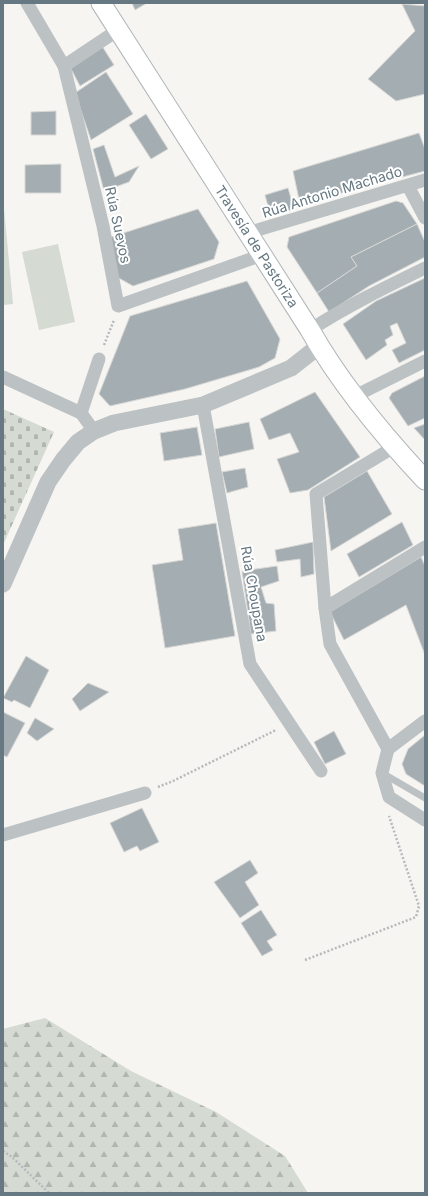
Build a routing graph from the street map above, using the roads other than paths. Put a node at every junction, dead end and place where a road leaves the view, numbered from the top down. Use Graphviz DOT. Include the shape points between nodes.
graph roads {
  1 [pos="27,3"];
  2 [pos="101,3"];
  3 [pos="118,30"];
  4 [pos="64,66"];
  5 [pos="425,180"];
  6 [pos="408,186"];
  7 [pos="425,218"];
  8 [pos="248,233"];
  9 [pos="262,255"];
  10 [pos="425,268"];
  11 [pos="314,338"];
  12 [pos="100,359"];
  13 [pos="425,361"];
  14 [pos="3,377"];
  15 [pos="353,397"];
  16 [pos="203,405"];
  17 [pos="81,413"];
  18 [pos="94,432"];
  19 [pos="394,447"];
  20 [pos="425,480"];
  21 [pos="425,547"];
  22 [pos="3,584"];
  23 [pos="325,608"];
  24 [pos="425,721"];
  25 [pos="388,749"];
  26 [pos="321,771"];
  27 [pos="382,772"];
  28 [pos="145,793"];
  29 [pos="425,798"];
  30 [pos="425,820"];
  31 [pos="3,835"];
  1 -- 4 [label="street, Rúa Suevos"];
  2 -- 3 [label="main road, Travesía de Pastoriza"];
  3 -- 4 [label="street"];
  3 -- 8 [label="main road, Travesía de Pastoriza"];
  4 -- 9 [label="street, Rúa Suevos" via="103,226 118,306"];
  5 -- 6 [label="street, Rúa Antonio Machado"];
  6 -- 7 [label="street"];
  6 -- 8 [label="street, Rúa Antonio Machado"];
  8 -- 9 [label="main road, Travesía de Pastoriza"];
  9 -- 11 [label="main road, Travesía de Pastoriza"];
  10 -- 11 [label="street" via="335,314"];
  11 -- 15 [label="main road, Travesía de Pastoriza"];
  11 -- 16 [label="street" via="291,368"];
  12 -- 17 [label="street"];
  13 -- 15 [label="street"];
  14 -- 17 [label="street"];
  15 -- 19 [label="main road, Travesía de Pastoriza"];
  16 -- 18 [label="street" via="114,423"];
  16 -- 26 [label="street, Rúa Choupana" via="250,664"];
  17 -- 18 [label="street"];
  18 -- 22 [label="street" via="78,442 48,482"];
  19 -- 20 [label="main road, Travesía de Pastoriza"];
  19 -- 23 [label="street" via="316,494"];
  21 -- 23 [label="street"];
  23 -- 25 [label="street" via="330,644"];
  24 -- 25 [label="street"];
  25 -- 27 [label="street"];
  27 -- 29 [label="lane"];
  27 -- 30 [label="street" via="389,797"];
  28 -- 31 [label="street"];
}
